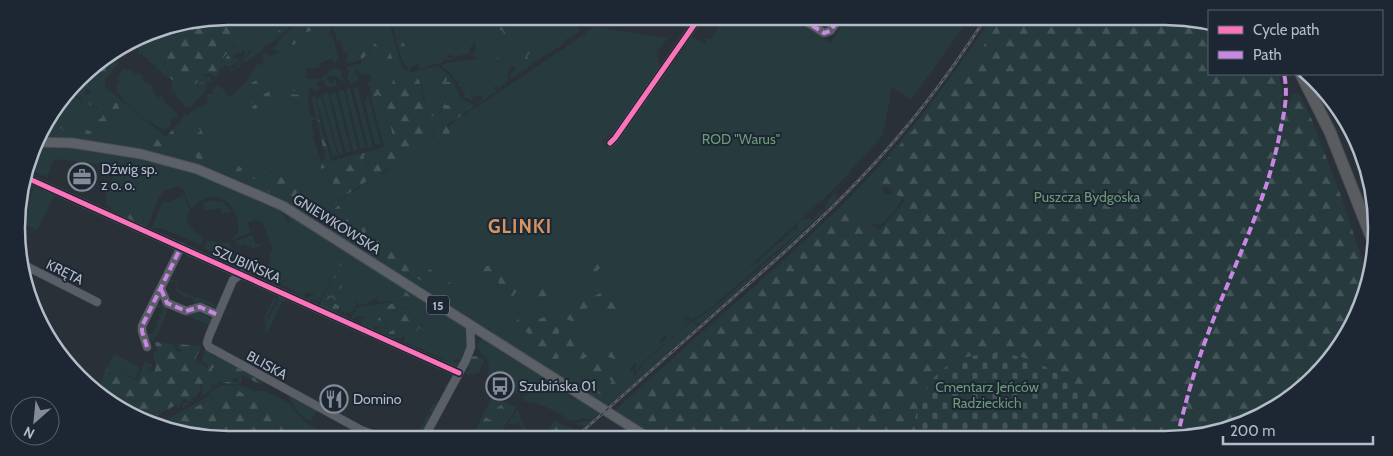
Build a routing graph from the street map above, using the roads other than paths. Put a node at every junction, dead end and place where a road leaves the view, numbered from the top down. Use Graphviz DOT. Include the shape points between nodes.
graph roads {
  1 [pos="694,25"];
  2 [pos="811,25"];
  3 [pos="834,25"];
  4 [pos="1303,79"];
  5 [pos="44,142"];
  6 [pos="610,143"];
  7 [pos="31,179"];
  8 [pos="1368,228"];
  9 [pos="181,247"];
  10 [pos="29,268"];
  11 [pos="230,269"];
  12 [pos="242,274"];
  13 [pos="233,280"];
  14 [pos="161,289"];
  15 [pos="97,302"];
  16 [pos="218,315"];
  17 [pos="470,325"];
  18 [pos="147,347"];
  19 [pos="459,373"];
  20 [pos="364,431"];
  21 [pos="428,431"];
  22 [pos="638,431"];
  1 -- 6 [label="street"];
  2 -- 3 [label="street" via="824,33"];
  4 -- 8 [label="highway" via="1334,141"];
  5 -- 17 [label="main road, GNIEWKOWSKA / 15" via="72,143 141,154 234,183 282,206"];
  7 -- 9 [label="street, SZUBIŃSKA"];
  9 -- 11 [label="street, SZUBIŃSKA"];
  9 -- 14 [label="street"];
  10 -- 15 [label="street, KRĘTA"];
  11 -- 12 [label="street, SZUBIŃSKA"];
  11 -- 13 [label="street"];
  12 -- 13 [label="street"];
  12 -- 19 [label="street, SZUBIŃSKA"];
  13 -- 16 [label="street, BLISKA"];
  14 -- 16 [label="street" via="168,302 184,310 200,307"];
  14 -- 18 [label="street" via="142,328"];
  16 -- 20 [label="street, BLISKA" via="208,338 210,348"];
  17 -- 19 [label="street" via="471,347"];
  17 -- 22 [label="main road, GNIEWKOWSKA / 15"];
  19 -- 21 [label="street"];
}
